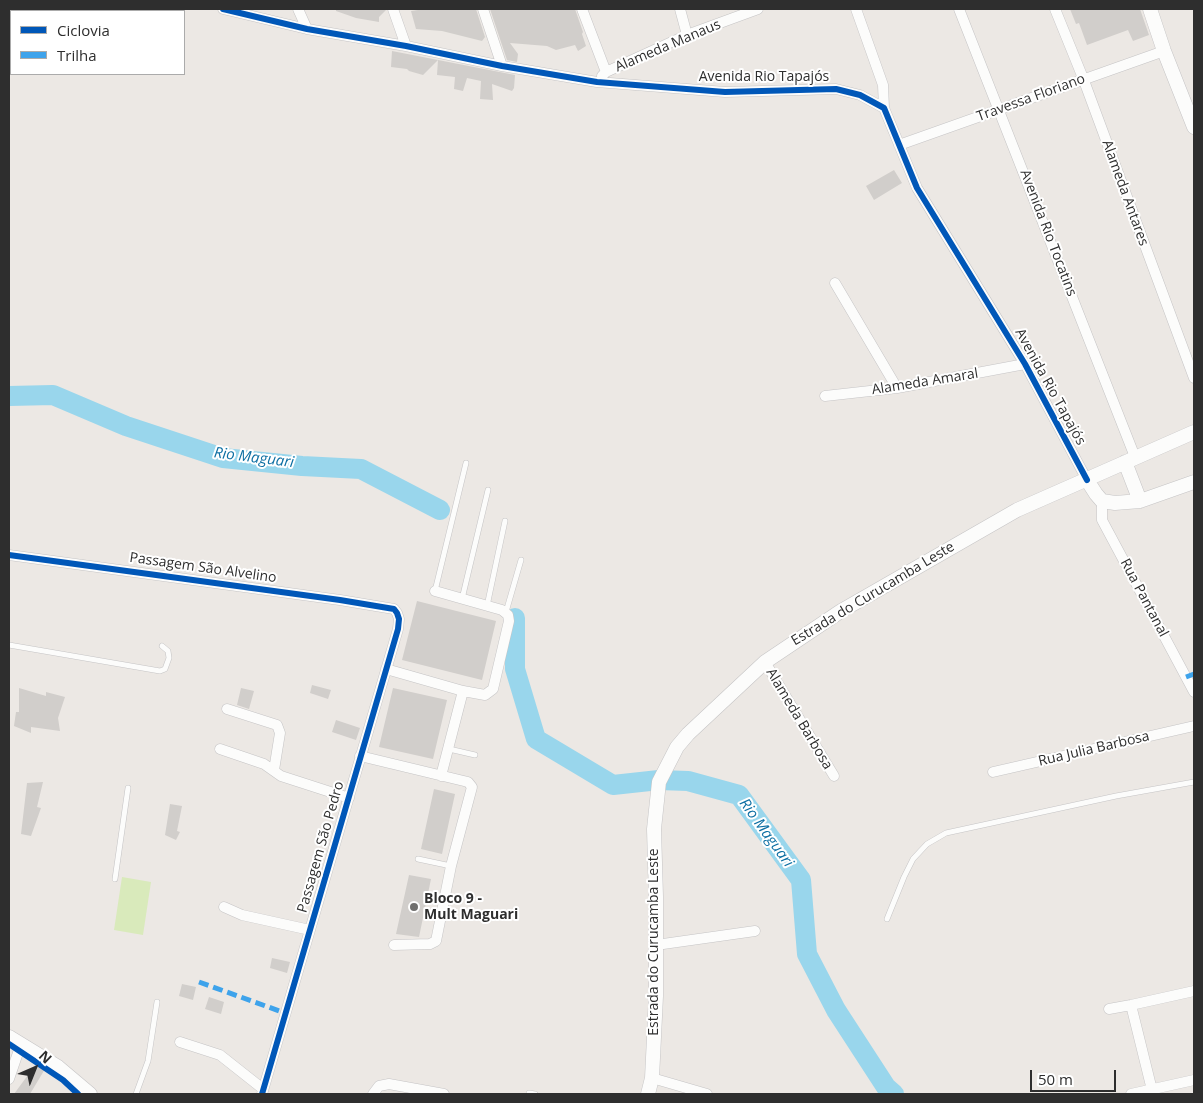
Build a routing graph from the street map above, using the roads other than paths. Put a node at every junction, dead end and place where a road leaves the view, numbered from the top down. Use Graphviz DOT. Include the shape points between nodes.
graph roads {
  1 [pos="223,9"];
  2 [pos="298,9"];
  3 [pos="393,9"];
  4 [pos="483,9"];
  5 [pos="582,9"];
  6 [pos="680,9"];
  7 [pos="758,9"];
  8 [pos="856,9"];
  9 [pos="959,9"];
  10 [pos="1055,9"];
  11 [pos="1150,9"];
  12 [pos="307,30"];
  13 [pos="687,35"];
  14 [pos="406,46"];
  15 [pos="1164,51"];
  16 [pos="502,66"];
  17 [pos="606,72"];
  18 [pos="1083,78"];
  19 [pos="597,82"];
  20 [pos="884,108"];
  21 [pos="1000,110"];
  22 [pos="1194,127"];
  23 [pos="899,145"];
  24 [pos="835,283"];
  25 [pos="1025,364"];
  26 [pos="1194,378"];
  27 [pos="897,388"];
  28 [pos="825,396"];
  29 [pos="1194,432"];
  30 [pos="1130,459"];
  31 [pos="466,463"];
  32 [pos="1087,480"];
  33 [pos="1194,482"];
  34 [pos="488,490"];
  35 [pos="1140,500"];
  36 [pos="1102,501"];
  37 [pos="505,521"];
  38 [pos="9,555"];
  39 [pos="522,560"];
  40 [pos="435,591"];
  41 [pos="462,599"];
  42 [pos="487,606"];
  43 [pos="394,608"];
  44 [pos="506,612"];
  45 [pos="9,645"];
  46 [pos="162,646"];
  47 [pos="765,662"];
  48 [pos="386,669"];
  49 [pos="463,691"];
  50 [pos="1194,692"];
  51 [pos="227,709"];
  52 [pos="1194,726"];
  53 [pos="220,749"];
  54 [pos="449,749"];
  55 [pos="475,754"];
  56 [pos="360,756"];
  57 [pos="274,770"];
  58 [pos="993,772"];
  59 [pos="441,776"];
  60 [pos="834,776"];
  61 [pos="1194,782"];
  62 [pos="128,788"];
  63 [pos="349,798"];
  64 [pos="418,859"];
  65 [pos="451,866"];
  66 [pos="115,879"];
  67 [pos="224,907"];
  68 [pos="887,919"];
  69 [pos="310,930"];
  70 [pos="755,932"];
  71 [pos="394,945"];
  72 [pos="656,945"];
  73 [pos="1194,991"];
  74 [pos="157,1002"];
  75 [pos="1131,1005"];
  76 [pos="1109,1009"];
  77 [pos="9,1037"];
  78 [pos="180,1042"];
  79 [pos="21,1044"];
  80 [pos="9,1078"];
  81 [pos="652,1078"];
  82 [pos="1194,1080"];
  83 [pos="263,1092"];
  84 [pos="1153,1092"];
  85 [pos="90,1094"];
  86 [pos="136,1094"];
  87 [pos="373,1094"];
  88 [pos="444,1094"];
  89 [pos="648,1094"];
  90 [pos="707,1094"];
  91 [pos="1131,1094"];
  1 -- 12 [label="street, Avenida Rio Tapajós"];
  2 -- 12 [label="street"];
  3 -- 14 [label="street"];
  4 -- 16 [label="street"];
  5 -- 17 [label="street"];
  6 -- 13 [label="street"];
  7 -- 13 [label="street, Alameda Manaus"];
  8 -- 20 [label="street" via="883,85"];
  9 -- 21 [label="street, Avenida Rio Tocatins"];
  10 -- 18 [label="street, Alameda Antares"];
  11 -- 15 [label="main road"];
  12 -- 14 [label="street, Avenida Rio Tapajós"];
  13 -- 17 [label="street, Alameda Manaus"];
  14 -- 16 [label="street, Avenida Rio Tapajós"];
  15 -- 18 [label="street, Travessa Floriano"];
  15 -- 22 [label="main road"];
  16 -- 19 [label="street, Avenida Rio Tapajós"];
  17 -- 19 [label="street"];
  18 -- 21 [label="street, Travessa Floriano"];
  18 -- 26 [label="street, Alameda Antares"];
  19 -- 20 [label="street, Avenida Rio Tapajós" via="725,92 836,89 860,95"];
  20 -- 23 [label="street, Avenida Rio Tapajós"];
  21 -- 23 [label="street, Travessa Floriano"];
  21 -- 30 [label="street, Avenida Rio Tocatins"];
  23 -- 25 [label="street, Avenida Rio Tapajós" via="925,203"];
  24 -- 27 [label="street"];
  25 -- 27 [label="street, Alameda Amaral"];
  25 -- 32 [label="street, Avenida Rio Tapajós"];
  27 -- 28 [label="street, Alameda Amaral"];
  29 -- 30 [label="main road, Estrada do Curucamba Leste"];
  30 -- 32 [label="main road, Estrada do Curucamba Leste"];
  30 -- 35 [label="main road"];
  31 -- 40 [label="lane"];
  32 -- 36 [label="main road"];
  32 -- 47 [label="main road, Estrada do Curucamba Leste" via="1017,510 841,610"];
  33 -- 35 [label="main road"];
  34 -- 41 [label="lane"];
  35 -- 36 [label="main road"];
  36 -- 50 [label="street, Rua Pantanal" via="1102,520"];
  37 -- 42 [label="lane"];
  38 -- 43 [label="street, Passagem São Alvelino"];
  39 -- 44 [label="lane"];
  40 -- 41 [label="street"];
  41 -- 42 [label="street"];
  42 -- 44 [label="street"];
  43 -- 48 [label="street, Passagem São Pedro" via="399,619 398,628"];
  44 -- 49 [label="street" via="509,621 493,689 485,695"];
  45 -- 46 [label="lane" via="160,671 165,669 169,658 168,650"];
  47 -- 60 [label="street, Alameda Barbosa"];
  47 -- 72 [label="main road, Estrada do Curucamba Leste" via="688,734 660,778 654,829"];
  48 -- 49 [label="street"];
  48 -- 56 [label="street, Passagem São Pedro"];
  49 -- 54 [label="street"];
  51 -- 57 [label="street" via="277,725 280,733"];
  52 -- 58 [label="street, Rua Julia Barbosa"];
  53 -- 57 [label="street"];
  54 -- 55 [label="lane"];
  54 -- 59 [label="street"];
  56 -- 59 [label="street"];
  56 -- 63 [label="street, Passagem São Pedro"];
  57 -- 63 [label="street" via="281,776"];
  59 -- 65 [label="street" via="468,782 472,790"];
  61 -- 68 [label="lane" via="946,833 927,844 913,859"];
  62 -- 66 [label="lane"];
  63 -- 69 [label="street, Passagem São Pedro"];
  64 -- 65 [label="lane"];
  65 -- 71 [label="street" via="436,941"];
  67 -- 69 [label="street" via="242,915"];
  69 -- 83 [label="street, Passagem São Pedro"];
  70 -- 72 [label="street"];
  72 -- 81 [label="main road, Estrada do Curucamba Leste"];
  73 -- 75 [label="street"];
  74 -- 86 [label="lane" via="148,1061"];
  75 -- 76 [label="street"];
  75 -- 84 [label="street"];
  77 -- 79 [label="main road"];
  78 -- 83 [label="street" via="220,1055"];
  79 -- 80 [label="street"];
  79 -- 85 [label="main road" via="58,1067"];
  81 -- 89 [label="main road, Estrada do Curucamba Leste"];
  81 -- 90 [label="street"];
  82 -- 84 [label="street"];
  84 -- 91 [label="street"];
  87 -- 88 [label="street" via="379,1086 390,1084"];
}
